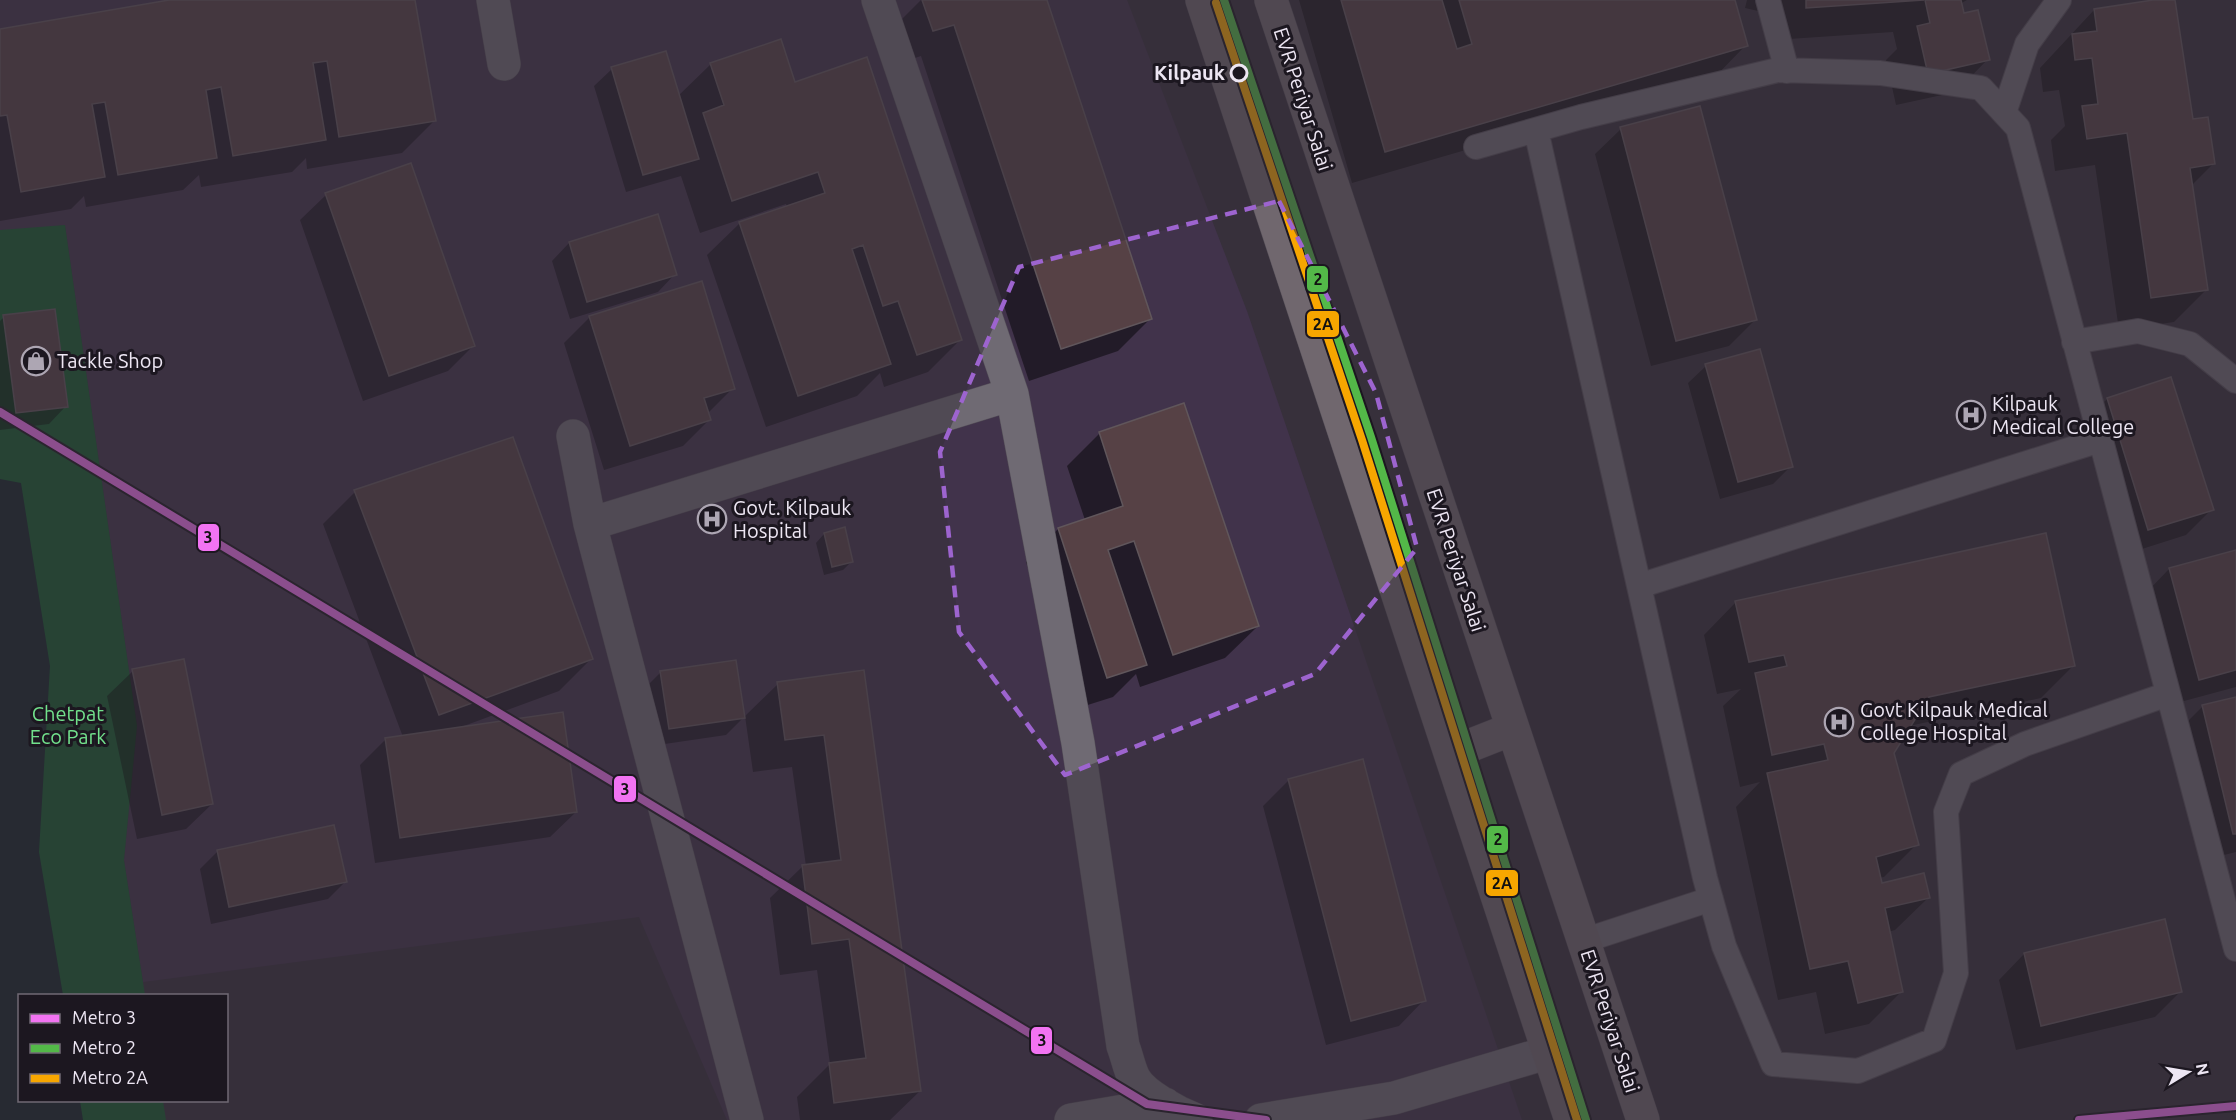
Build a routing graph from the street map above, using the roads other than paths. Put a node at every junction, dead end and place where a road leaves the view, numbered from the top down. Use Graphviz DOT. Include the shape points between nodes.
graph roads {
  1 [pos="493,0"];
  2 [pos="878,0"];
  3 [pos="1202,0"];
  4 [pos="1271,0"];
  5 [pos="1768,0"];
  6 [pos="2059,0"];
  7 [pos="504,64"];
  8 [pos="1787,71"];
  9 [pos="2004,113"];
  10 [pos="1536,130"];
  11 [pos="1476,147"];
  12 [pos="2074,342"];
  13 [pos="2236,381"];
  14 [pos="1012,394"];
  15 [pos="573,436"];
  16 [pos="2100,440"];
  17 [pos="590,524"];
  18 [pos="1639,586"];
  19 [pos="2168,694"];
  20 [pos="1512,729"];
  21 [pos="1451,753"];
  22 [pos="1711,899"];
  23 [pos="1583,941"];
  24 [pos="2236,949"];
  25 [pos="1550,1052"];
  26 [pos="1166,1104"];
  27 [pos="747,1120"];
  28 [pos="1071,1120"];
  29 [pos="1196,1120"];
  30 [pos="1261,1120"];
  31 [pos="1571,1120"];
  32 [pos="1642,1120"];
  1 -- 7 [label="street"];
  2 -- 14 [label="street"];
  3 -- 21 [label="main road"];
  4 -- 20 [label="main road, EVR Periyar Salai"];
  5 -- 8 [label="lane"];
  6 -- 9 [label="lane" via="2027,44"];
  8 -- 9 [label="lane" via="1880,73 1982,88"];
  8 -- 10 [label="lane" via="1778,70"];
  9 -- 12 [label="lane" via="2018,128"];
  10 -- 11 [label="lane"];
  10 -- 18 [label="lane"];
  12 -- 13 [label="lane" via="2138,331 2190,344"];
  12 -- 16 [label="lane"];
  14 -- 17 [label="street"];
  14 -- 26 [label="street" via="1078,743 1123,1046 1134,1079 1147,1093"];
  15 -- 17 [label="street"];
  16 -- 18 [label="lane"];
  16 -- 19 [label="lane"];
  17 -- 27 [label="street"];
  18 -- 22 [label="lane"];
  19 -- 22 [label="lane" via="2025,744 1961,774 1946,813 1956,973 1934,1040 1858,1071 1773,1064 1724,945"];
  19 -- 24 [label="lane"];
  20 -- 21 [label="main road"];
  20 -- 23 [label="main road, EVR Periyar Salai"];
  21 -- 25 [label="main road"];
  22 -- 23 [label="lane"];
  23 -- 32 [label="main road, EVR Periyar Salai"];
  25 -- 30 [label="street" via="1394,1098"];
  25 -- 31 [label="main road"];
  26 -- 28 [label="street"];
  26 -- 29 [label="street"];
}
